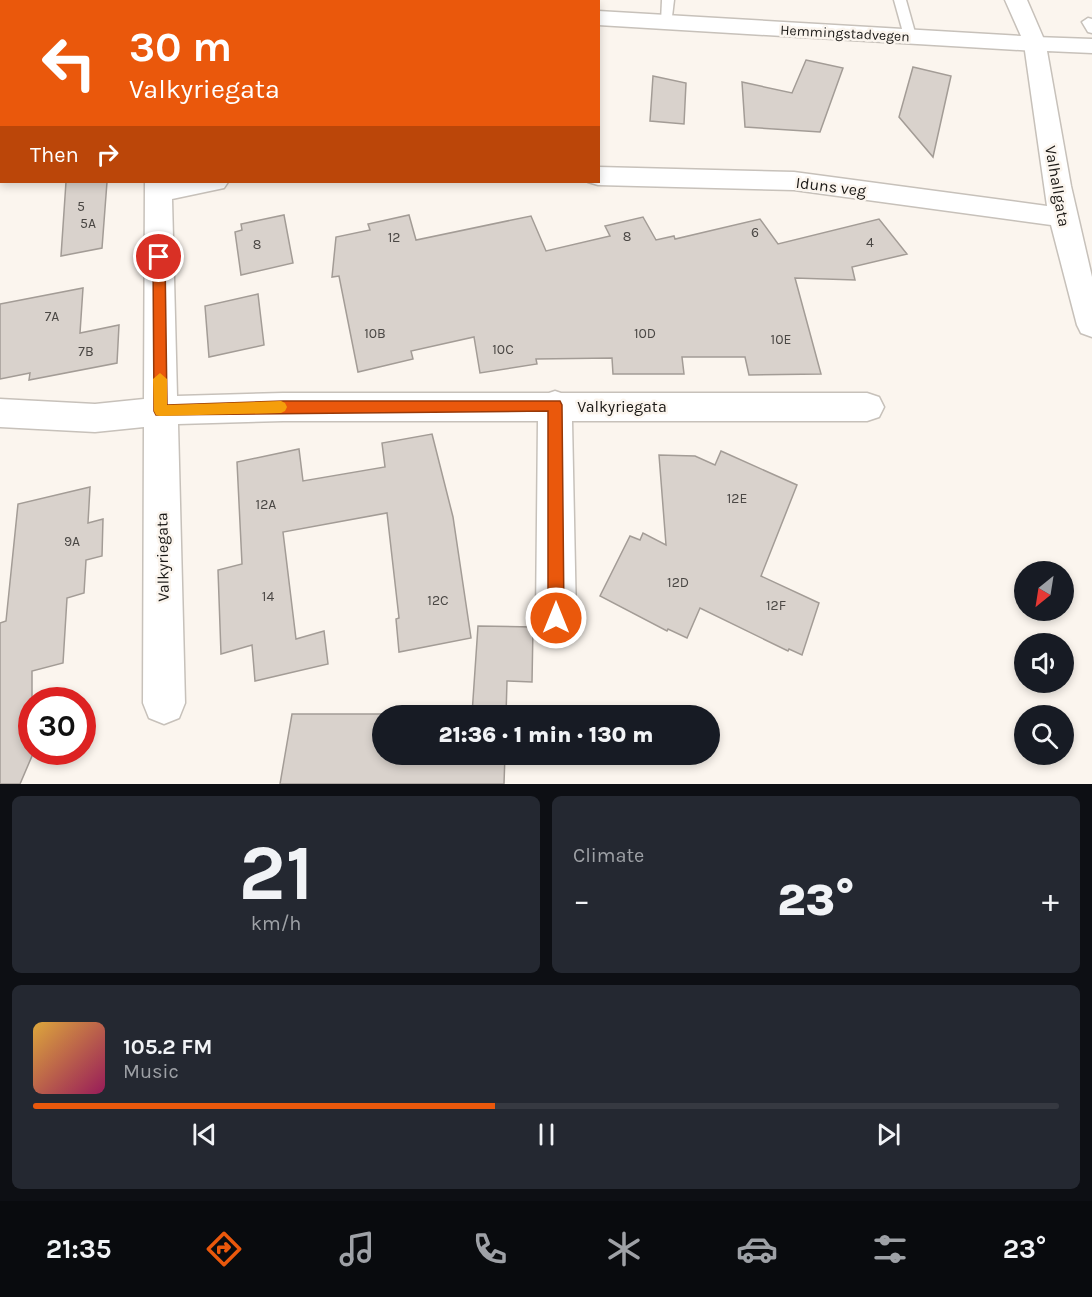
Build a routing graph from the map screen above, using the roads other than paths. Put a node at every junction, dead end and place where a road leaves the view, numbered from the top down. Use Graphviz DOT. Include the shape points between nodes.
graph roads {
  1 [pos="900,0"];
  2 [pos="1016,0"];
  3 [pos="668,11"];
  4 [pos="600,18"];
  5 [pos="910,36"];
  6 [pos="1035,44"];
  7 [pos="1092,46"];
  8 [pos="600,176"];
  9 [pos="204,183"];
  10 [pos="158,187"];
  11 [pos="1062,217"];
  12 [pos="1092,325"];
  13 [pos="555,405"];
  14 [pos="867,407"];
  15 [pos="160,411"];
  16 [pos="0,413"];
  17 [pos="556,618"];
  18 [pos="164,703"];
  1 -- 5 [label="lane"];
  2 -- 6 [label="street, Valhallgata"];
  3 -- 4 [label="street, Hemmingstadvegen"];
  3 -- 5 [label="street, Hemmingstadvegen"];
  5 -- 6 [label="street, Hemmingstadvegen"];
  6 -- 7 [label="street, Hemmingstadvegen"];
  6 -- 11 [label="street, Valhallgata"];
  8 -- 11 [label="street, Iduns veg" via="794,181"];
  9 -- 10 [label="street"];
  10 -- 15 [label="street, Valkyriegata"];
  11 -- 12 [label="street, Valhallgata"];
  13 -- 14 [label="street, Valkyriegata"];
  13 -- 15 [label="street, Valkyriegata"];
  13 -- 17 [label="street"];
  15 -- 16 [label="street, Valkyriegata" via="95,418"];
  15 -- 18 [label="street, Valkyriegata"];
}
